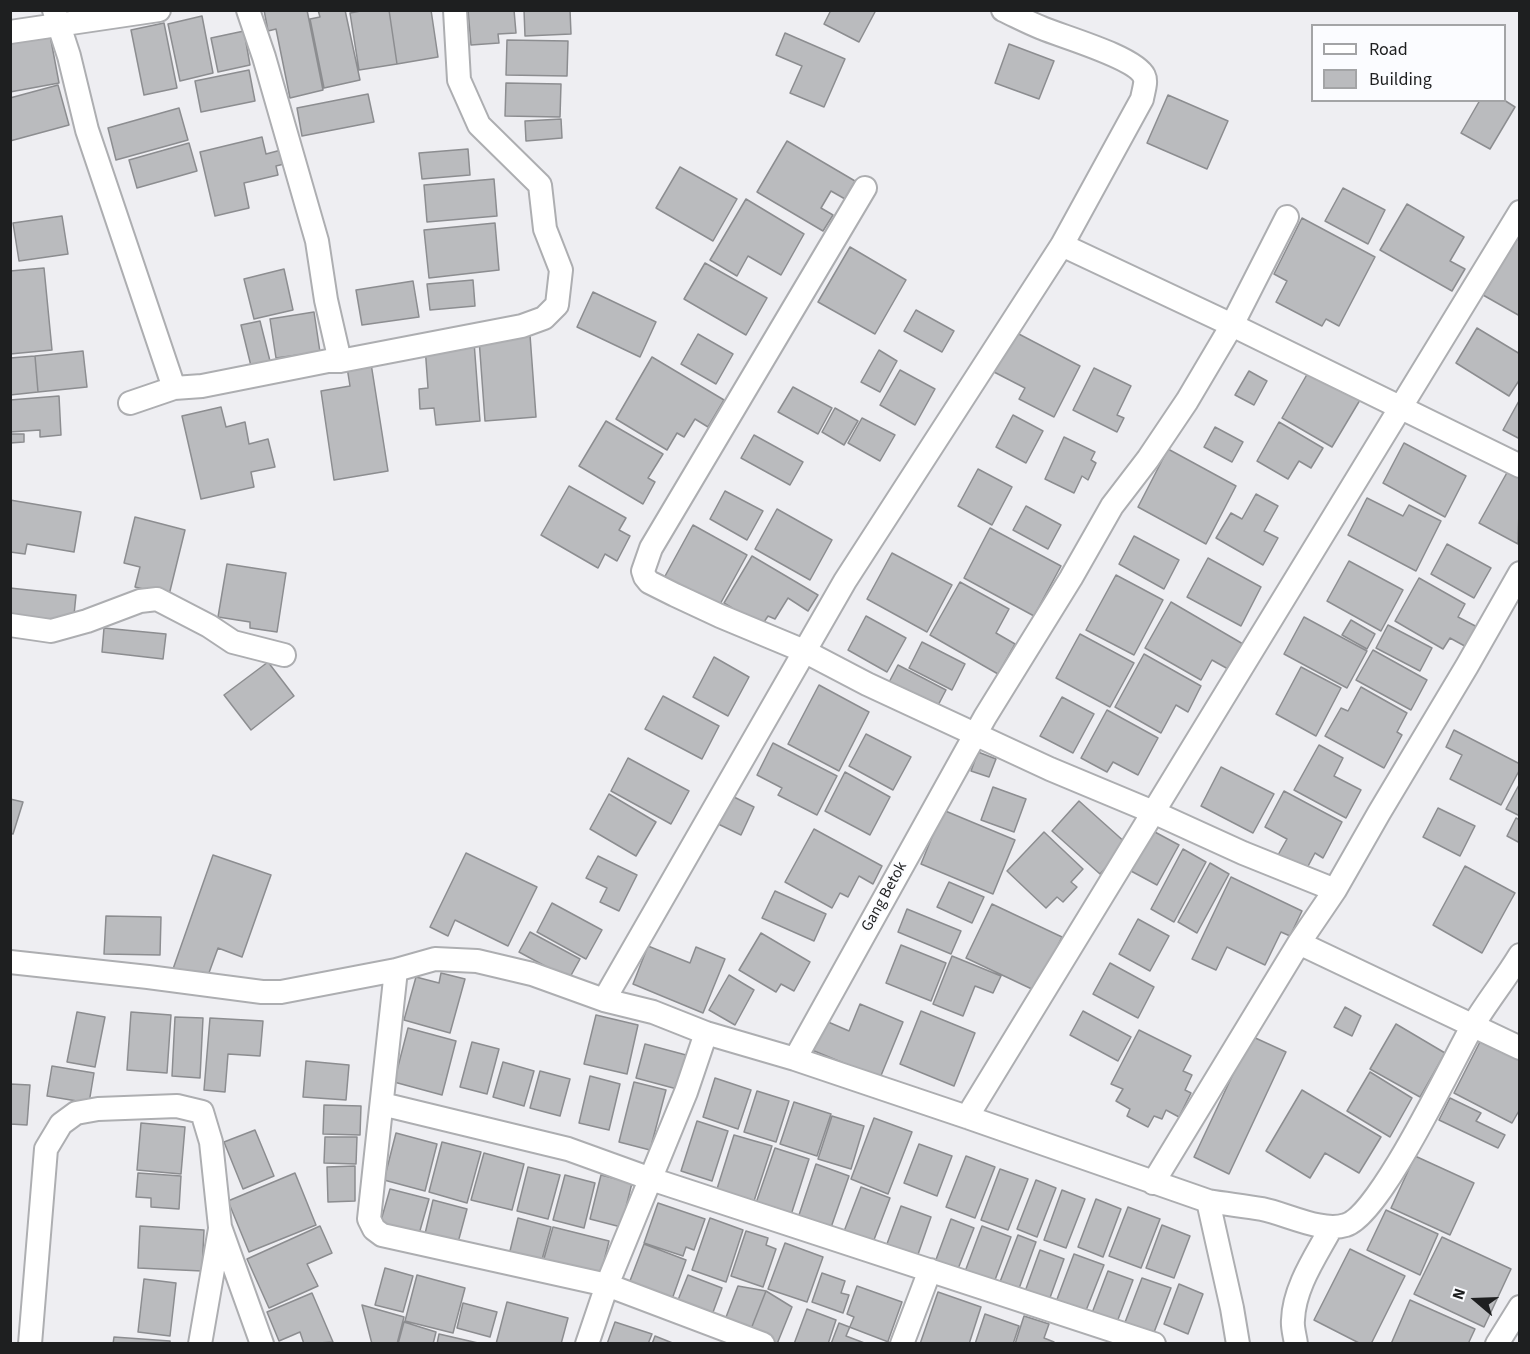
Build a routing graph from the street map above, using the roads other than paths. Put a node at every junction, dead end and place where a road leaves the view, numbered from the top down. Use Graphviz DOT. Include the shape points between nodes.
graph roads {
  1 [pos="159,10"];
  2 [pos="248,10"];
  3 [pos="455,10"];
  4 [pos="1003,10"];
  5 [pos="56,18"];
  6 [pos="10,32"];
  7 [pos="865,188"];
  8 [pos="1520,212"];
  9 [pos="1287,217"];
  10 [pos="1062,244"];
  11 [pos="1232,324"];
  12 [pos="340,361"];
  13 [pos="174,388"];
  14 [pos="130,403"];
  15 [pos="1401,408"];
  16 [pos="1520,466"];
  17 [pos="1520,573"];
  18 [pos="10,625"];
  19 [pos="804,651"];
  20 [pos="284,655"];
  21 [pos="976,735"];
  22 [pos="1153,812"];
  23 [pos="1335,890"];
  24 [pos="1299,944"];
  25 [pos="1520,955"];
  26 [pos="10,962"];
  27 [pos="396,970"];
  28 [pos="604,1000"];
  29 [pos="1474,1025"];
  30 [pos="706,1033"];
  31 [pos="1520,1048"];
  32 [pos="795,1059"];
  33 [pos="382,1104"];
  34 [pos="967,1117"];
  35 [pos="651,1179"];
  36 [pos="1153,1183"];
  37 [pos="1219,1203"];
  38 [pos="220,1227"];
  39 [pos="1331,1228"];
  40 [pos="930,1270"];
  41 [pos="607,1285"];
  42 [pos="1520,1307"];
  43 [pos="30,1344"];
  44 [pos="200,1344"];
  45 [pos="262,1344"];
  46 [pos="587,1344"];
  47 [pos="763,1344"];
  48 [pos="902,1344"];
  49 [pos="1154,1344"];
  50 [pos="1238,1344"];
  51 [pos="1296,1344"];
  52 [pos="1497,1344"];
  1 -- 5 [label="street"];
  2 -- 12 [label="street" via="317,241"];
  3 -- 12 [label="street" via="459,80 479,125 540,185 545,229 561,270 557,305 544,318 522,326"];
  4 -- 10 [label="street" via="1111,54 1136,67 1145,82 1142,99"];
  5 -- 6 [label="street"];
  5 -- 13 [label="street" via="87,130"];
  7 -- 19 [label="street" via="651,548 643,571 649,582 675,595"];
  8 -- 15 [label="street"];
  9 -- 11 [label="street, Gang Betok"];
  10 -- 11 [label="street"];
  10 -- 19 [label="street"];
  11 -- 15 [label="street"];
  11 -- 21 [label="street, Gang Betok" via="1187,401 1112,506"];
  12 -- 13 [label="street"];
  13 -- 14 [label="street"];
  15 -- 16 [label="street"];
  15 -- 22 [label="street"];
  17 -- 23 [label="street"];
  18 -- 20 [label="street" via="51,631 157,599 233,642"];
  19 -- 21 [label="street"];
  19 -- 28 [label="street"];
  21 -- 22 [label="street"];
  21 -- 32 [label="street, Gang Betok"];
  22 -- 23 [label="street"];
  22 -- 34 [label="street"];
  23 -- 24 [label="street"];
  24 -- 29 [label="street"];
  24 -- 36 [label="street"];
  25 -- 29 [label="street"];
  26 -- 27 [label="street" via="262,992 281,992"];
  27 -- 28 [label="street" via="435,959 477,961 532,974"];
  27 -- 33 [label="street"];
  28 -- 30 [label="street" via="653,1012"];
  29 -- 31 [label="street"];
  29 -- 39 [label="street" via="1368,1210 1348,1225"];
  30 -- 32 [label="street"];
  30 -- 35 [label="street"];
  32 -- 34 [label="street"];
  33 -- 35 [label="street" via="568,1149"];
  33 -- 41 [label="street" via="369,1220 374,1229"];
  34 -- 36 [label="street"];
  35 -- 40 [label="street"];
  35 -- 41 [label="street"];
  36 -- 37 [label="street"];
  37 -- 39 [label="street" via="1262,1209"];
  37 -- 50 [label="street"];
  38 -- 43 [label="street" via="211,1142 202,1112 177,1106 76,1113 61,1124 46,1149"];
  38 -- 44 [label="street"];
  38 -- 45 [label="street"];
  39 -- 51 [label="street" via="1296,1300"];
  40 -- 48 [label="street"];
  40 -- 49 [label="street"];
  41 -- 46 [label="street"];
  41 -- 47 [label="street"];
  42 -- 52 [label="street"];
}
